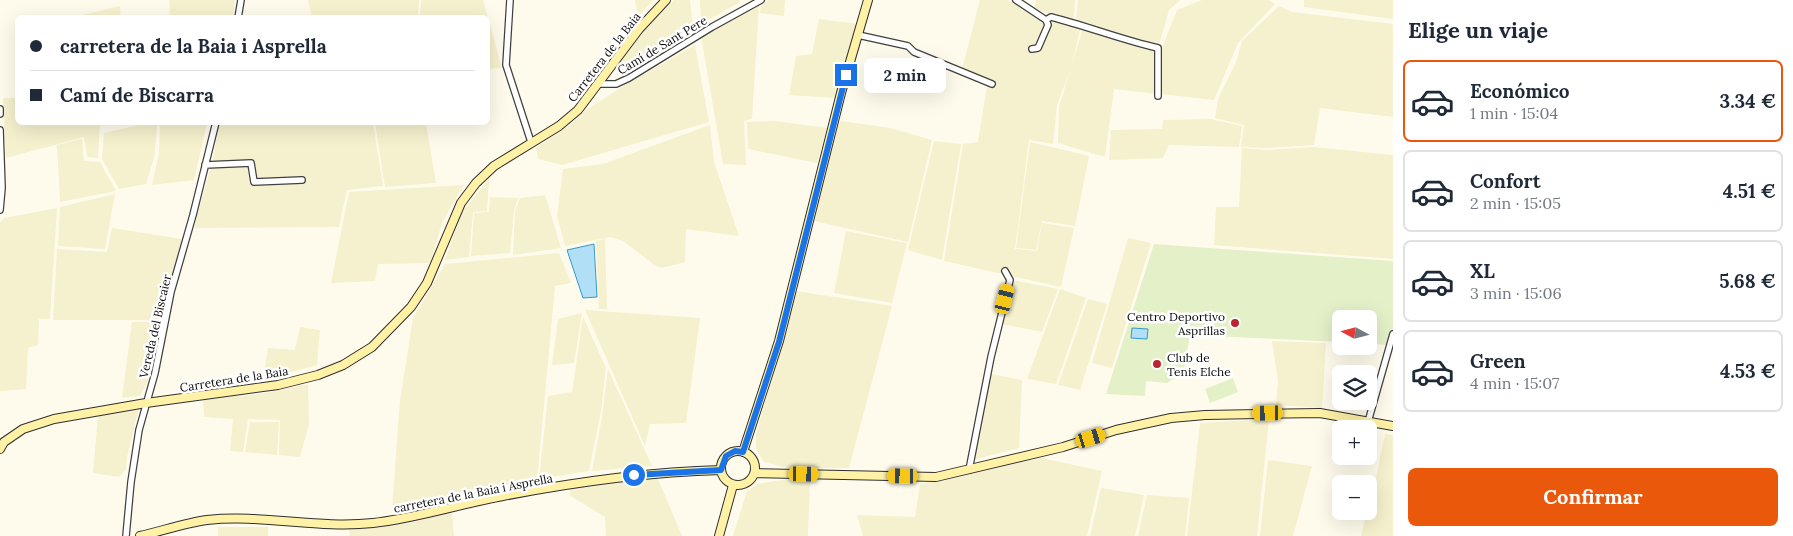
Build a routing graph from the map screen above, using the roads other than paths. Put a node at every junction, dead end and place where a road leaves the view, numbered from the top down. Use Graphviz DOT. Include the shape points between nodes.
graph roads {
  1 [pos="241,0"];
  2 [pos="510,0"];
  3 [pos="666,0"];
  4 [pos="761,0"];
  5 [pos="868,0"];
  6 [pos="1016,0"];
  7 [pos="238,15"];
  8 [pos="1046,20"];
  9 [pos="858,35"];
  10 [pos="1032,49"];
  11 [pos="597,84"];
  12 [pos="992,84"];
  13 [pos="1158,96"];
  14 [pos="0,109"];
  15 [pos="0,114"];
  16 [pos="215,125"];
  17 [pos="0,130"];
  18 [pos="531,142"];
  19 [pos="205,166"];
  20 [pos="302,180"];
  21 [pos="0,210"];
  22 [pos="1005,271"];
  23 [pos="1393,334"];
  24 [pos="146,403"];
  25 [pos="1356,420"];
  26 [pos="1369,420"];
  27 [pos="1377,423"];
  28 [pos="1393,426"];
  29 [pos="1,444"];
  30 [pos="743,452"];
  31 [pos="721,470"];
  32 [pos="969,470"];
  33 [pos="755,473"];
  34 [pos="734,485"];
  35 [pos="126,536"];
  36 [pos="140,536"];
  37 [pos="719,536"];
  1 -- 7 [label="street"];
  2 -- 18 [label="street" via="506,65"];
  3 -- 11 [label="main road, Carretera de la Baia"];
  4 -- 11 [label="street, Camí de Sant Pere" via="630,78 616,84"];
  5 -- 9 [label="main road"];
  6 -- 8 [label="street"];
  8 -- 10 [label="street" via="1048,25 1038,48"];
  8 -- 13 [label="street" via="1051,17 1084,25 1158,48"];
  9 -- 12 [label="street" via="908,46 914,52"];
  9 -- 30 [label="main road" via="779,342"];
  11 -- 18 [label="main road, Carretera de la Baia" via="578,110 559,126"];
  14 -- 15 [label="street"];
  16 -- 19 [label="street, Vereda del Biscaier"];
  17 -- 21 [label="street"];
  18 -- 24 [label="main road, Carretera de la Baia" via="494,166 460,203 427,283 411,308 372,347 343,365 278,385"];
  19 -- 20 [label="street" via="251,163 254,182"];
  19 -- 24 [label="street, Vereda del Biscaier" via="171,292"];
  22 -- 32 [label="street" via="1010,280"];
  23 -- 26 [label="street"];
  24 -- 29 [label="main road, Carretera de la Baia" via="54,419 23,429"];
  24 -- 35 [label="street, Vereda del Biscaier" via="134,452"];
  25 -- 32 [label="main road" via="1320,414 1170,418"];
  27 -- 28 [label="main road"];
  30 -- 31 [label="main road" via="735,451 726,456"];
  30 -- 33 [label="main road" via="753,459"];
  31 -- 34 [label="main road" via="726,480"];
  31 -- 36 [label="main road, carretera de la Baia i Asprella" via="634,475 504,496 417,517 371,523 206,520"];
  32 -- 33 [label="main road" via="936,477"];
  33 -- 34 [label="main road" via="748,483"];
  34 -- 37 [label="main road"];
}
